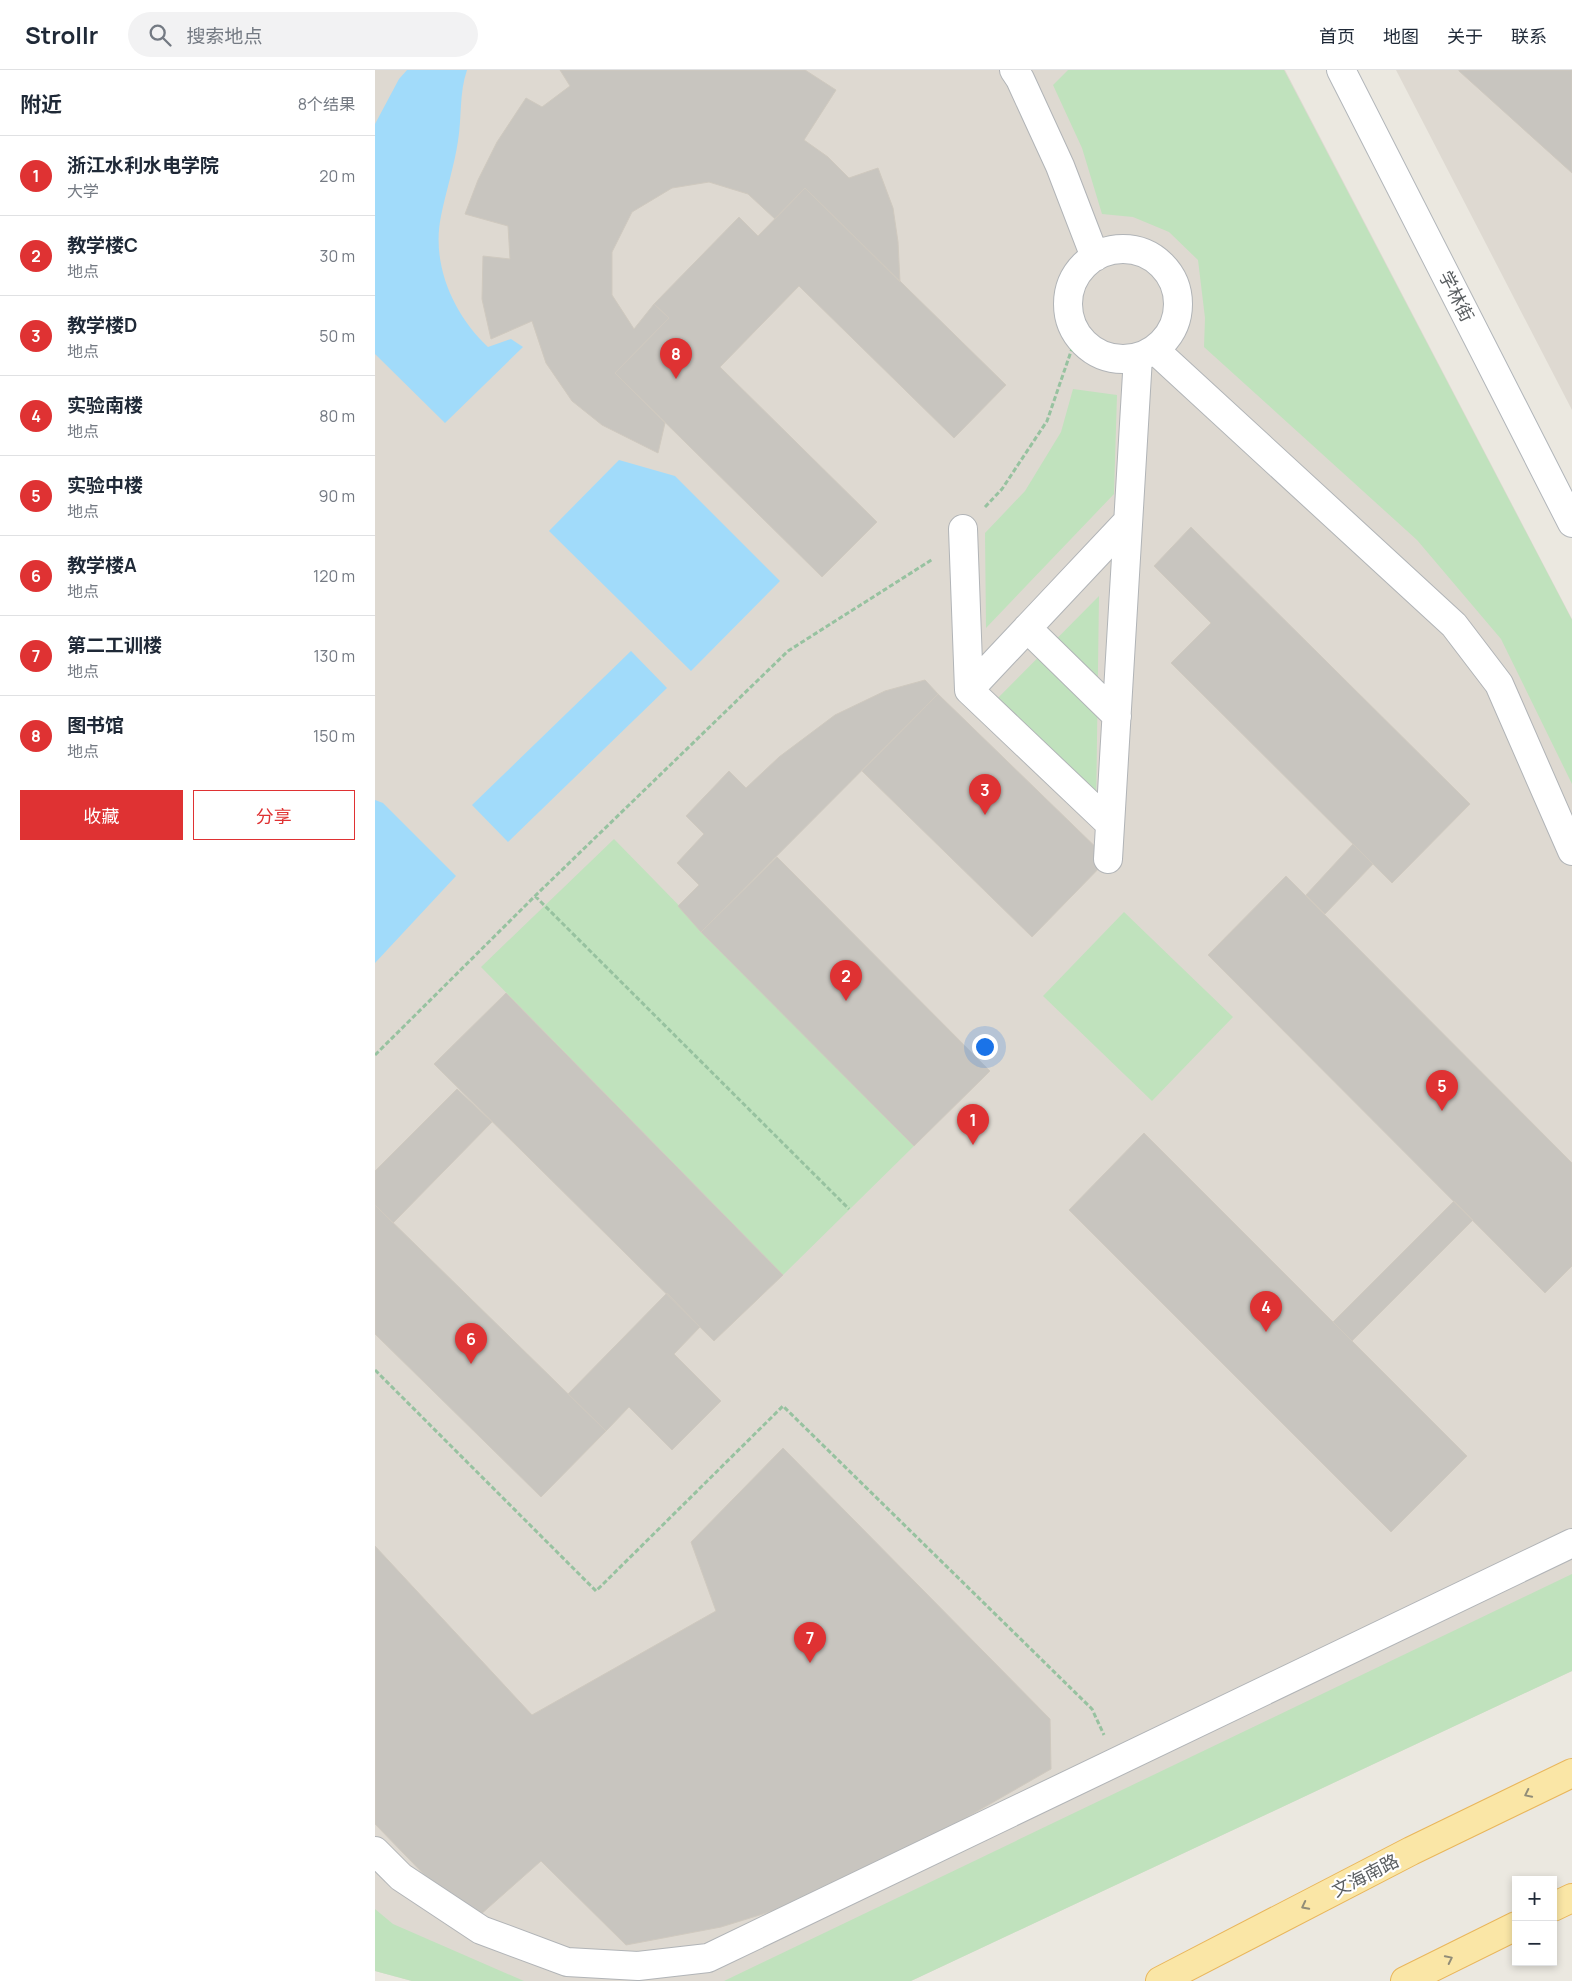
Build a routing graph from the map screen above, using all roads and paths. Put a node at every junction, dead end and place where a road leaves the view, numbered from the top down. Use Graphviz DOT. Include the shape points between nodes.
graph roads {
  1 [pos="1014,70"];
  2 [pos="1341,70"];
  3 [pos="1095,257"];
  4 [pos="1077,334"];
  5 [pos="1146,354"];
  6 [pos="1128,521"];
  7 [pos="1572,523"];
  8 [pos="963,529"];
  9 [pos="1027,628"];
  10 [pos="969,690"];
  11 [pos="1117,716"];
  12 [pos="1110,824"];
  13 [pos="1572,851"];
  14 [pos="1108,859"];
  15 [pos="535,896"];
  16 [pos="375,1055"];
  17 [pos="849,1209"];
  18 [pos="375,1370"];
  19 [pos="1572,1543"];
  20 [pos="1117,1762"];
  21 [pos="1572,1773"];
  22 [pos="375,1851"];
  23 [pos="1572,1898"];
  24 [pos="1557,1906"];
  25 [pos="1512,1928"];
  26 [pos="1160,1981"];
  27 [pos="1405,1981"];
  1 -- 3 [label="street" via="1060,166"];
  2 -- 7 [label="street, 学林街"];
  3 -- 4 [label="street" via="1081,269 1072,284 1070,318"];
  3 -- 5 [label="street" via="1111,251 1131,250 1149,256 1163,267 1174,283 1178,301 1176,319 1168,336"];
  4 -- 5 [label="street" via="1104,356 1121,360"];
  4 -- 8 [label="path" via="1047,421 1002,489"];
  5 -- 6 [label="street"];
  5 -- 13 [label="street" via="1454,625 1499,684"];
  6 -- 9 [label="street"];
  6 -- 11 [label="street"];
  8 -- 10 [label="street"];
  8 -- 15 [label="path" via="934,559 788,651"];
  9 -- 10 [label="street"];
  9 -- 11 [label="street"];
  10 -- 12 [label="street"];
  11 -- 12 [label="street"];
  12 -- 14 [label="street"];
  15 -- 16 [label="path"];
  15 -- 17 [label="path"];
  18 -- 20 [label="path" via="596,1591 783,1406 1092,1709"];
  19 -- 20 [label="street"];
  20 -- 22 [label="street" via="708,1958 638,1966 567,1962 481,1930 401,1877"];
  21 -- 26 [label="main road, 文海南路, one-way" via="1411,1851"];
  23 -- 24 [label="main road"];
  27 -- 25 [label="main road, one-way"];
}
